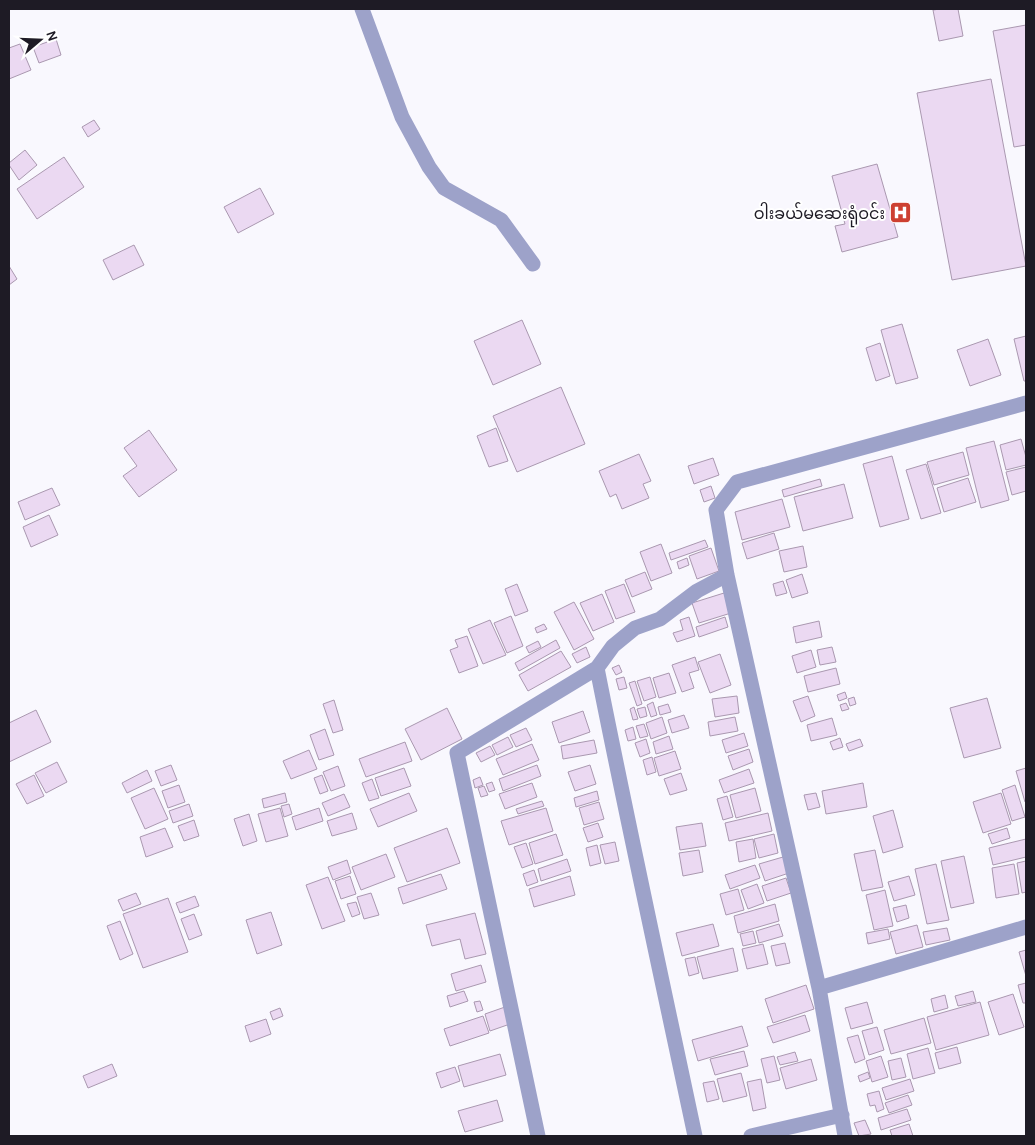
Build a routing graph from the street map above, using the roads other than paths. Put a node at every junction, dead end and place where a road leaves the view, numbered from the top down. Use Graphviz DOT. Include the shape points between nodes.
graph roads {
  1 [pos="362,9"];
  2 [pos="533,264"];
  3 [pos="1026,402"];
  4 [pos="727,575"];
  5 [pos="597,668"];
  6 [pos="1026,927"];
  7 [pos="819,988"];
  8 [pos="842,1115"];
  9 [pos="538,1136"];
  10 [pos="695,1136"];
  11 [pos="751,1136"];
  12 [pos="845,1136"];
  1 -- 2 [label="street" via="402,116 429,168 444,188 501,220"];
  3 -- 4 [label="street" via="737,482 716,510"];
  4 -- 5 [label="street" via="697,591 660,619 635,628 613,646"];
  4 -- 7 [label="street"];
  5 -- 9 [label="street" via="456,753"];
  5 -- 10 [label="street"];
  6 -- 7 [label="street"];
  7 -- 8 [label="street"];
  8 -- 11 [label="street"];
  8 -- 12 [label="street"];
}
